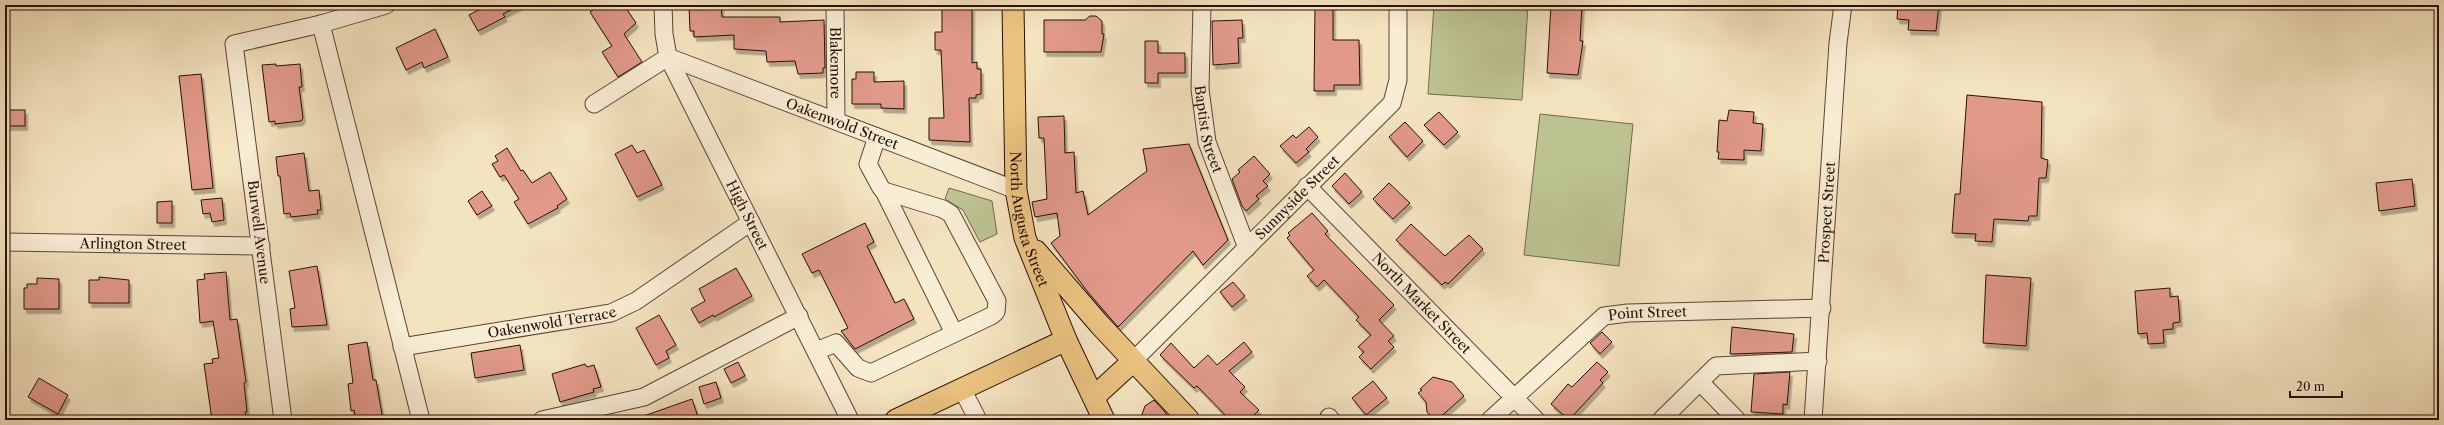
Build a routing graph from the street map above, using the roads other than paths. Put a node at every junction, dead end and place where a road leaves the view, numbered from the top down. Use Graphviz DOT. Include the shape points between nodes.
graph roads {
  1 [pos="386,5"];
  2 [pos="663,5"];
  3 [pos="835,5"];
  4 [pos="1013,5"];
  5 [pos="1202,5"];
  6 [pos="1398,5"];
  7 [pos="1843,5"];
  8 [pos="321,24"];
  9 [pos="668,57"];
  10 [pos="594,104"];
  11 [pos="836,121"];
  12 [pos="877,137"];
  13 [pos="1307,186"];
  14 [pos="1016,190"];
  15 [pos="884,191"];
  16 [pos="751,222"];
  17 [pos="1025,238"];
  18 [pos="5,242"];
  19 [pos="261,246"];
  20 [pos="1247,248"];
  21 [pos="1822,308"];
  22 [pos="799,316"];
  23 [pos="954,334"];
  24 [pos="1066,340"];
  25 [pos="402,347"];
  26 [pos="816,351"];
  27 [pos="1818,361"];
  28 [pos="1132,362"];
  29 [pos="1700,382"];
  30 [pos="962,389"];
  31 [pos="1094,397"];
  32 [pos="1514,398"];
  33 [pos="283,420"];
  34 [pos="421,420"];
  35 [pos="542,420"];
  36 [pos="850,420"];
  37 [pos="896,420"];
  38 [pos="978,420"];
  39 [pos="1104,420"];
  40 [pos="1189,420"];
  41 [pos="1490,420"];
  42 [pos="1536,420"];
  43 [pos="1661,420"];
  44 [pos="1736,420"];
  45 [pos="1813,420"];
  1 -- 8 [label="street"];
  2 -- 9 [label="street, High Street"];
  3 -- 11 [label="street, Blakemore"];
  4 -- 14 [label="main road, North Augusta Street"];
  5 -- 20 [label="street, Baptist Street" via="1200,88 1208,142"];
  6 -- 13 [label="street, Sunnyside Street" via="1398,80 1394,97 1386,110"];
  7 -- 21 [label="street, Prospect Street" via="1838,43"];
  8 -- 19 [label="street, Burwell Avenue" via="234,44"];
  8 -- 25 [label="street"];
  9 -- 10 [label="street"];
  9 -- 11 [label="street, Oakenwold Street"];
  9 -- 16 [label="street, High Street"];
  11 -- 12 [label="street, Oakenwold Street"];
  12 -- 14 [label="street, Oakenwold Street"];
  12 -- 15 [label="street" via="868,164"];
  13 -- 20 [label="street, Sunnyside Street"];
  13 -- 32 [label="street, North Market Street"];
  14 -- 17 [label="main road, North Augusta Street"];
  15 -- 23 [label="street"];
  15 -- 23 [label="street" via="943,209 951,214 997,301 996,312 991,316"];
  16 -- 22 [label="street, High Street"];
  16 -- 25 [label="street, Oakenwold Terrace" via="636,301 611,313"];
  17 -- 24 [label="main road, North Augusta Street"];
  17 -- 28 [label="main road"];
  18 -- 19 [label="street, Arlington Street"];
  19 -- 33 [label="street, Burwell Avenue"];
  20 -- 28 [label="street, Sunnyside Street"];
  21 -- 27 [label="street, Prospect Street"];
  21 -- 32 [label="street, Point Street" via="1628,313 1604,316"];
  22 -- 26 [label="street, High Street"];
  22 -- 35 [label="street" via="644,397"];
  23 -- 26 [label="street" via="871,373 858,368 836,344"];
  24 -- 30 [label="main road"];
  24 -- 31 [label="main road, North Augusta Street"];
  25 -- 34 [label="street"];
  26 -- 36 [label="street, High Street"];
  27 -- 29 [label="street" via="1716,366"];
  27 -- 45 [label="street, Prospect Street"];
  28 -- 31 [label="main road"];
  28 -- 40 [label="main road"];
  29 -- 43 [label="street"];
  29 -- 44 [label="street"];
  30 -- 37 [label="main road"];
  30 -- 38 [label="street"];
  31 -- 39 [label="main road, North Augusta Street"];
  32 -- 41 [label="street, Point Street"];
  32 -- 42 [label="street, North Market Street"];
}
